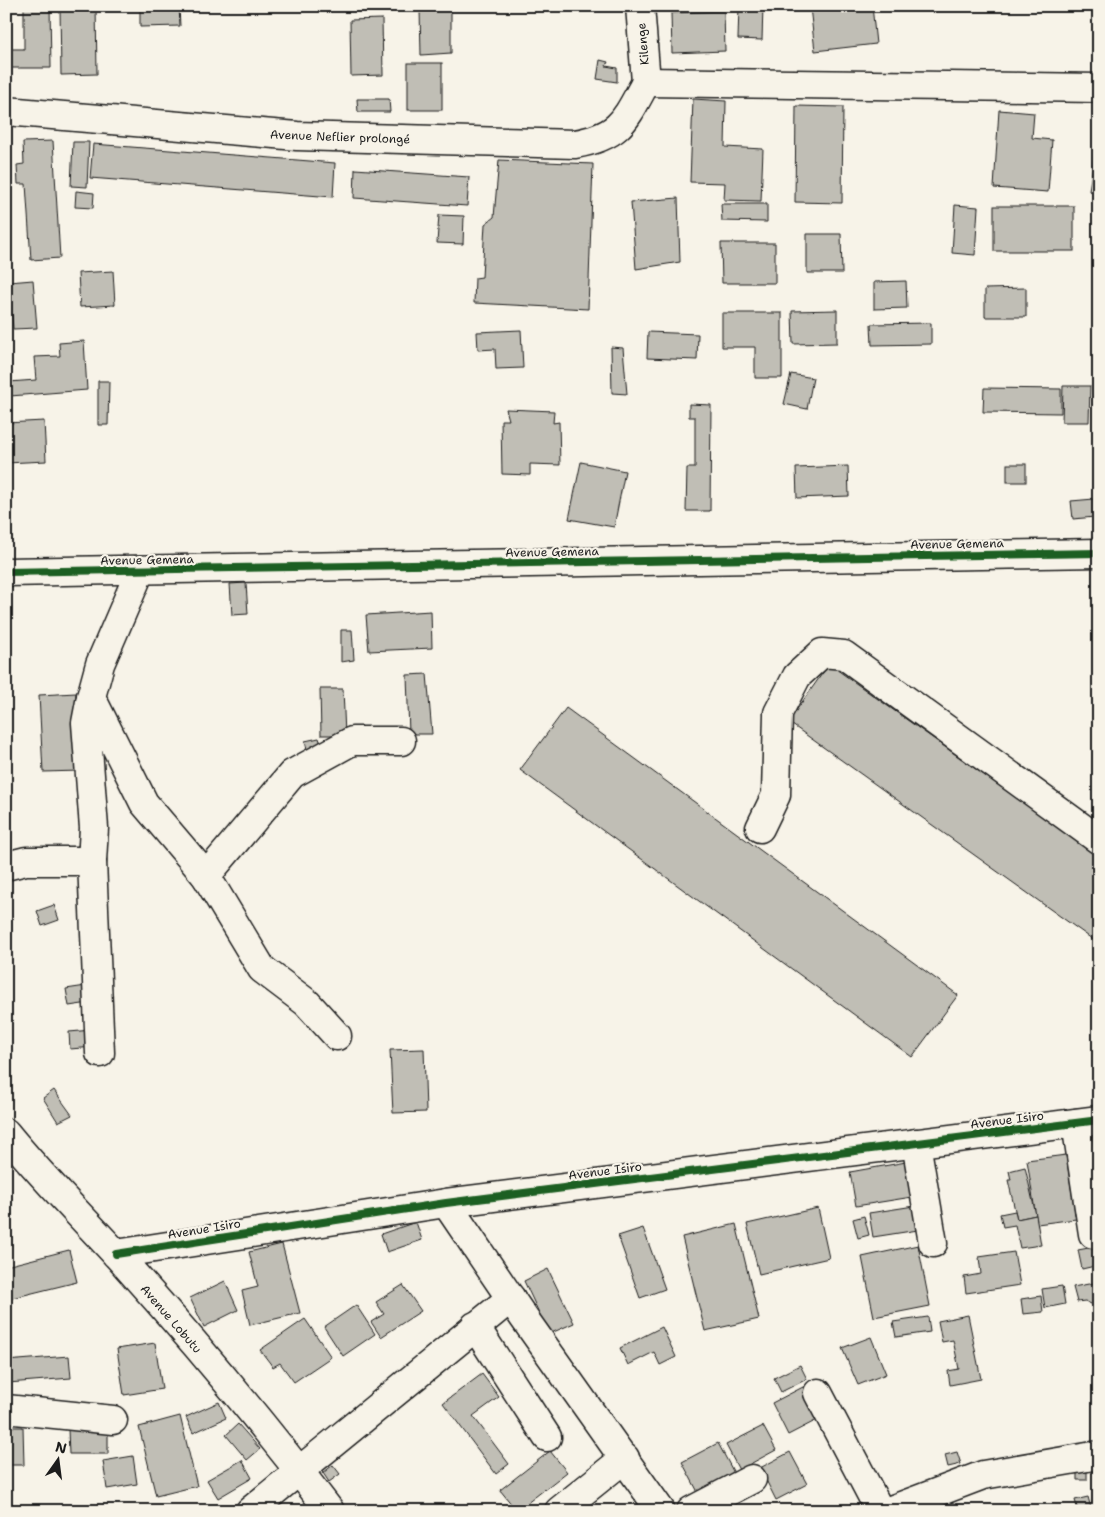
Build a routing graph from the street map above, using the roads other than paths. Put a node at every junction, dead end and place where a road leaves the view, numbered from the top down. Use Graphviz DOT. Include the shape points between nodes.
graph roads {
  1 [pos="640,6"];
  2 [pos="646,82"];
  3 [pos="1099,88"];
  4 [pos="6,111"];
  5 [pos="1099,553"];
  6 [pos="140,571"];
  7 [pos="6,572"];
  8 [pos="91,697"];
  9 [pos="401,741"];
  10 [pos="760,828"];
  11 [pos="1099,840"];
  12 [pos="92,861"];
  13 [pos="6,866"];
  14 [pos="206,876"];
  15 [pos="337,1036"];
  16 [pos="100,1053"];
  17 [pos="1087,1122"];
  18 [pos="6,1133"];
  19 [pos="916,1143"];
  20 [pos="446,1203"];
  21 [pos="1099,1233"];
  22 [pos="933,1242"];
  23 [pos="116,1254"];
  24 [pos="511,1298"];
  25 [pos="475,1326"];
  26 [pos="818,1393"];
  27 [pos="6,1409"];
  28 [pos="113,1420"];
  29 [pos="547,1437"];
  30 [pos="1099,1455"];
  31 [pos="625,1458"];
  32 [pos="300,1471"];
  33 [pos="752,1479"];
  34 [pos="250,1511"];
  35 [pos="330,1511"];
  36 [pos="559,1511"];
  37 [pos="661,1511"];
  38 [pos="691,1511"];
  39 [pos="880,1511"];
  40 [pos="888,1511"];
  1 -- 2 [label="street, Kilenge"];
  2 -- 3 [label="street"];
  2 -- 4 [label="street, Avenue Neflier prolongé" via="617,128 600,138 574,144 296,136"];
  5 -- 6 [label="street, Avenue Gemena"];
  6 -- 7 [label="street, Avenue Gemena"];
  6 -- 8 [label="street" via="100,664"];
  8 -- 12 [label="street" via="86,723 94,828"];
  8 -- 14 [label="street" via="144,803"];
  9 -- 14 [label="street" via="352,741 292,774"];
  10 -- 11 [label="street" via="776,795 778,713 797,676 822,654 844,655"];
  12 -- 13 [label="street" via="26,861"];
  12 -- 16 [label="street"];
  14 -- 15 [label="street" via="262,969 307,1003"];
  17 -- 19 [label="street, Avenue Isiro"];
  17 -- 21 [label="street" via="1094,1234"];
  18 -- 23 [label="street, Avenue Lobutu" via="42,1177"];
  19 -- 20 [label="street, Avenue Isiro"];
  19 -- 22 [label="street"];
  20 -- 23 [label="street, Avenue Isiro"];
  20 -- 24 [label="street"];
  23 -- 32 [label="street, Avenue Lobutu"];
  24 -- 25 [label="street"];
  24 -- 31 [label="street"];
  25 -- 29 [label="street"];
  25 -- 32 [label="street"];
  26 -- 39 [label="street"];
  27 -- 28 [label="street"];
  30 -- 40 [label="street" via="983,1475"];
  31 -- 36 [label="street"];
  31 -- 37 [label="street"];
  32 -- 34 [label="street"];
  32 -- 35 [label="street, Avenue Lobutu"];
  33 -- 38 [label="street"];
}
